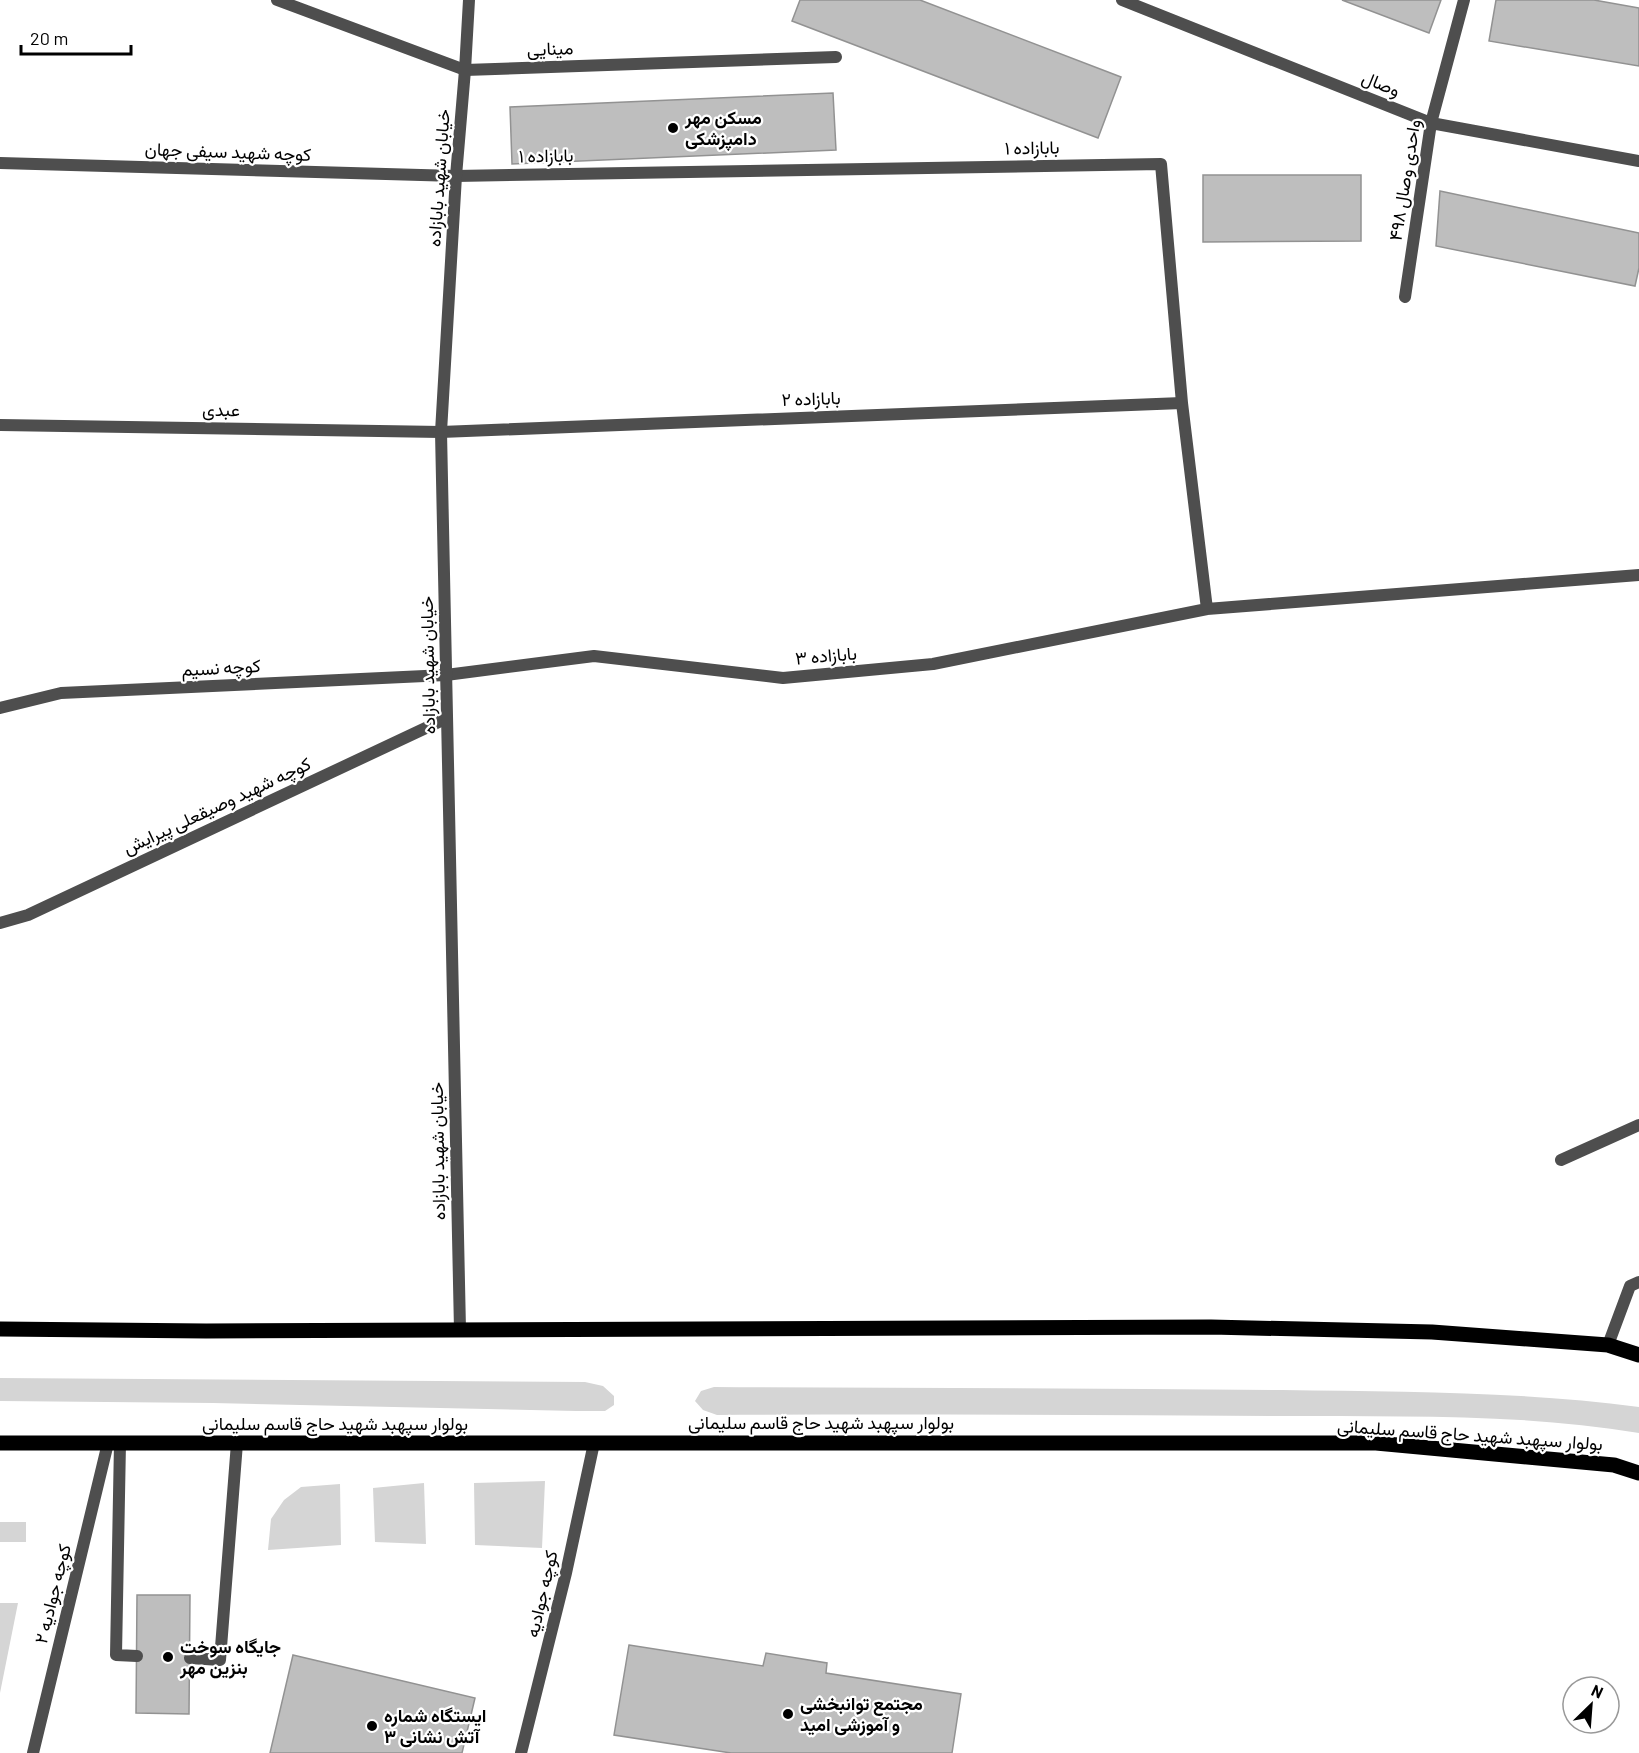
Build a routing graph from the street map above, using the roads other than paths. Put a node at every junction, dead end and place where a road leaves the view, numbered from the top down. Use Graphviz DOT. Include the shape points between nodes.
graph roads {
  1 [pos="277,0"];
  2 [pos="469,0"];
  3 [pos="1122,0"];
  4 [pos="1464,0"];
  5 [pos="836,57"];
  6 [pos="465,70"];
  7 [pos="1431,123"];
  8 [pos="1639,161"];
  9 [pos="0,163"];
  10 [pos="456,176"];
  11 [pos="1405,297"];
  12 [pos="1182,403"];
  13 [pos="0,425"];
  14 [pos="441,432"];
  15 [pos="1639,575"];
  16 [pos="1207,609"];
  17 [pos="446,675"];
  18 [pos="0,708"];
  19 [pos="447,718"];
  20 [pos="0,923"];
  21 [pos="1639,1125"];
  22 [pos="1561,1160"];
  23 [pos="1639,1282"];
  24 [pos="0,1329"];
  25 [pos="460,1330"];
  26 [pos="1608,1345"];
  27 [pos="1639,1355"];
  28 [pos="0,1443"];
  29 [pos="114,1443"];
  30 [pos="237,1443"];
  31 [pos="594,1443"];
  32 [pos="1639,1473"];
  33 [pos="137,1656"];
  34 [pos="190,1659"];
  35 [pos="33,1753"];
  36 [pos="521,1753"];
  1 -- 6 [label="street, مینایی"];
  2 -- 6 [label="street, خیابان شهید بابازاده"];
  3 -- 7 [label="street, وصال"];
  4 -- 7 [label="street, ۴۹۸ واحدی وصال"];
  5 -- 6 [label="street, مینایی"];
  6 -- 10 [label="street, خیابان شهید بابازاده"];
  7 -- 8 [label="street, وصال"];
  7 -- 11 [label="street, ۴۹۸ واحدی وصال"];
  9 -- 10 [label="street, کوچه شهید سیفی جهان"];
  10 -- 12 [label="street, بابازاده ۱" via="1161,164"];
  10 -- 14 [label="street, خیابان شهید بابازاده"];
  12 -- 14 [label="street, بابازاده ۲"];
  12 -- 16 [label="street, بابازاده ۱"];
  13 -- 14 [label="street, عبدی"];
  14 -- 17 [label="street, خیابان شهید بابازاده"];
  15 -- 16 [label="street, بابازاده ۳"];
  16 -- 17 [label="street, بابازاده ۳" via="933,664 783,678 594,656"];
  17 -- 18 [label="street, کوچه نسیم" via="61,693"];
  17 -- 19 [label="street, خیابان شهید بابازاده"];
  19 -- 20 [label="street, کوچه شهید وصیقعلی پیرایش" via="39,910"];
  19 -- 25 [label="street, خیابان شهید بابازاده"];
  21 -- 22 [label="street"];
  23 -- 26 [label="street" via="1630,1286"];
  24 -- 25 [label="main road"];
  25 -- 26 [label="main road" via="1222,1327 1432,1332"];
  26 -- 27 [label="main road"];
  28 -- 29 [label="main road, بولوار سپهبد شهید حاج قاسم سلیمانی"];
  29 -- 30 [label="main road, بولوار سپهبد شهید حاج قاسم سلیمانی"];
  29 -- 33 [label="street" via="116,1655"];
  29 -- 35 [label="street, کوچه جوادیه ۲"];
  30 -- 31 [label="main road, بولوار سپهبد شهید حاج قاسم سلیمانی"];
  30 -- 34 [label="street" via="220,1660"];
  31 -- 32 [label="main road, بولوار سپهبد شهید حاج قاسم سلیمانی" via="1376,1443 1614,1465"];
  31 -- 36 [label="street, کوچه جوادیه"];
}
